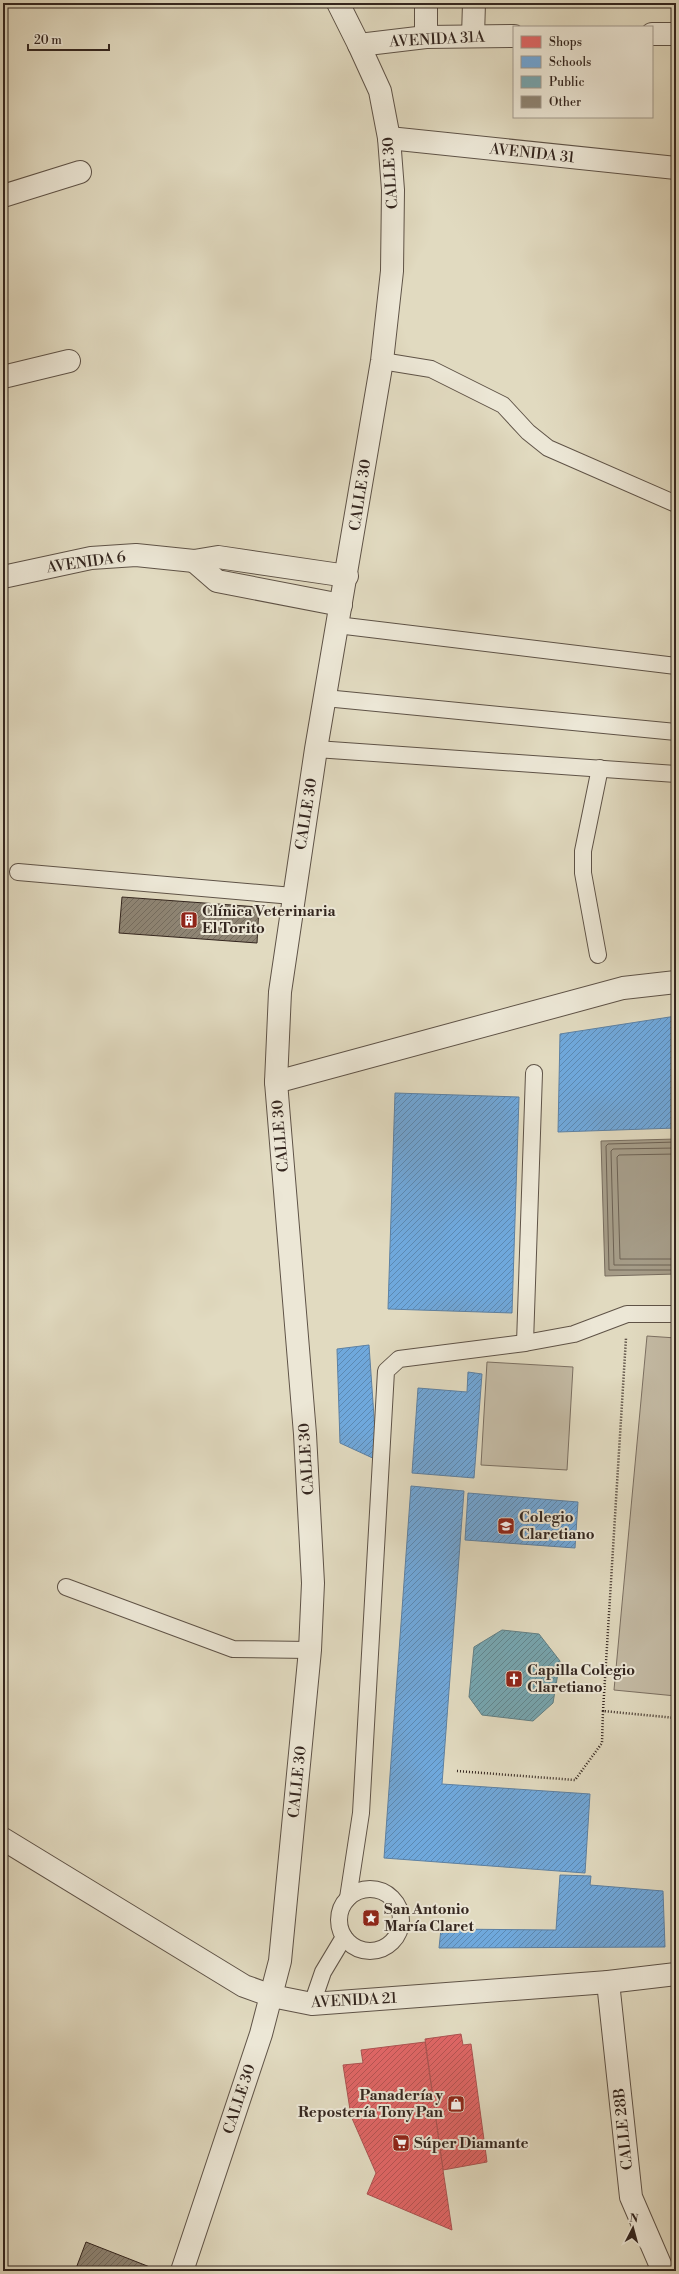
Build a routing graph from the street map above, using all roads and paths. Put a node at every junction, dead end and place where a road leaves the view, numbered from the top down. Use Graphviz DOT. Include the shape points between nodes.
graph roads {
  1 [pos="338,3"];
  2 [pos="426,3"];
  3 [pos="474,3"];
  4 [pos="653,34"];
  5 [pos="676,34"];
  6 [pos="473,36"];
  7 [pos="513,36"];
  8 [pos="426,37"];
  9 [pos="359,44"];
  10 [pos="389,138"];
  11 [pos="676,168"];
  12 [pos="80,172"];
  13 [pos="3,196"];
  14 [pos="68,361"];
  15 [pos="382,361"];
  16 [pos="3,377"];
  17 [pos="676,504"];
  18 [pos="194,561"];
  19 [pos="347,576"];
  20 [pos="3,577"];
  21 [pos="339,615"];
  22 [pos="676,666"];
  23 [pos="325,698"];
  24 [pos="676,732"];
  25 [pos="316,749"];
  26 [pos="600,768"];
  27 [pos="676,774"];
  28 [pos="18,872"];
  29 [pos="294,896"];
  30 [pos="598,955"];
  31 [pos="676,982"];
  32 [pos="534,1073"];
  33 [pos="276,1082"];
  34 [pos="627,1314"];
  35 [pos="676,1314"];
  36 [pos="525,1343"];
  37 [pos="66,1586"];
  38 [pos="310,1650"];
  39 [pos="603,1711"];
  40 [pos="676,1718"];
  41 [pos="457,1771"];
  42 [pos="3,1839"];
  43 [pos="348,1898"];
  44 [pos="344,1937"];
  45 [pos="676,1974"];
  46 [pos="608,1982"];
  47 [pos="272,1996"];
  48 [pos="312,2004"];
  49 [pos="182,2271"];
  50 [pos="663,2271"];
  1 -- 9 [label="street, CALLE 30"];
  2 -- 8 [label="street"];
  3 -- 6 [label="street"];
  4 -- 5 [label="street"];
  6 -- 7 [label="street, AVENIDA 31A"];
  6 -- 8 [label="street, AVENIDA 31A"];
  8 -- 9 [label="street, AVENIDA 31A"];
  9 -- 10 [label="street, CALLE 30" via="380,91"];
  10 -- 11 [label="street, AVENIDA 31"];
  10 -- 15 [label="street, CALLE 30" via="393,190 392,271"];
  12 -- 13 [label="street"];
  14 -- 16 [label="street"];
  15 -- 17 [label="lane" via="431,369 503,405 528,432 548,448"];
  15 -- 19 [label="street, CALLE 30"];
  18 -- 19 [label="street, AVENIDA 6" via="218,557"];
  18 -- 20 [label="street, AVENIDA 6" via="136,555 90,558"];
  18 -- 21 [label="street" via="217,581"];
  19 -- 21 [label="street, CALLE 30"];
  21 -- 22 [label="lane"];
  21 -- 23 [label="street, CALLE 30"];
  23 -- 24 [label="lane"];
  23 -- 25 [label="street, CALLE 30"];
  25 -- 26 [label="lane"];
  25 -- 29 [label="street, CALLE 30"];
  26 -- 27 [label="lane"];
  26 -- 30 [label="lane" via="583,851 583,873"];
  28 -- 29 [label="lane"];
  29 -- 33 [label="street, CALLE 30" via="280,992"];
  31 -- 33 [label="street" via="623,988"];
  32 -- 36 [label="lane"];
  33 -- 38 [label="street, CALLE 30" via="305,1434 313,1583"];
  34 -- 35 [label="lane"];
  34 -- 36 [label="lane" via="574,1334"];
  34 -- 39 [label="path"];
  36 -- 43 [label="lane" via="399,1358 386,1371 361,1813"];
  37 -- 38 [label="lane" via="233,1649"];
  38 -- 47 [label="street, CALLE 30" via="280,1961"];
  39 -- 40 [label="path"];
  39 -- 41 [label="path" via="602,1743 575,1780"];
  42 -- 47 [label="street, AVENIDA 21" via="244,1986"];
  43 -- 44 [label="lane" via="339,1917"];
  43 -- 44 [label="lane" via="366,1889 376,1890 390,1897 400,1911 400,1926 392,1942 376,1950 361,1949"];
  44 -- 48 [label="lane" via="323,1972"];
  45 -- 46 [label="street, AVENIDA 21"];
  46 -- 48 [label="street, AVENIDA 21"];
  46 -- 50 [label="street, CALLE 28B" via="631,2197"];
  47 -- 48 [label="street, AVENIDA 21"];
  47 -- 49 [label="street, CALLE 30"];
}
